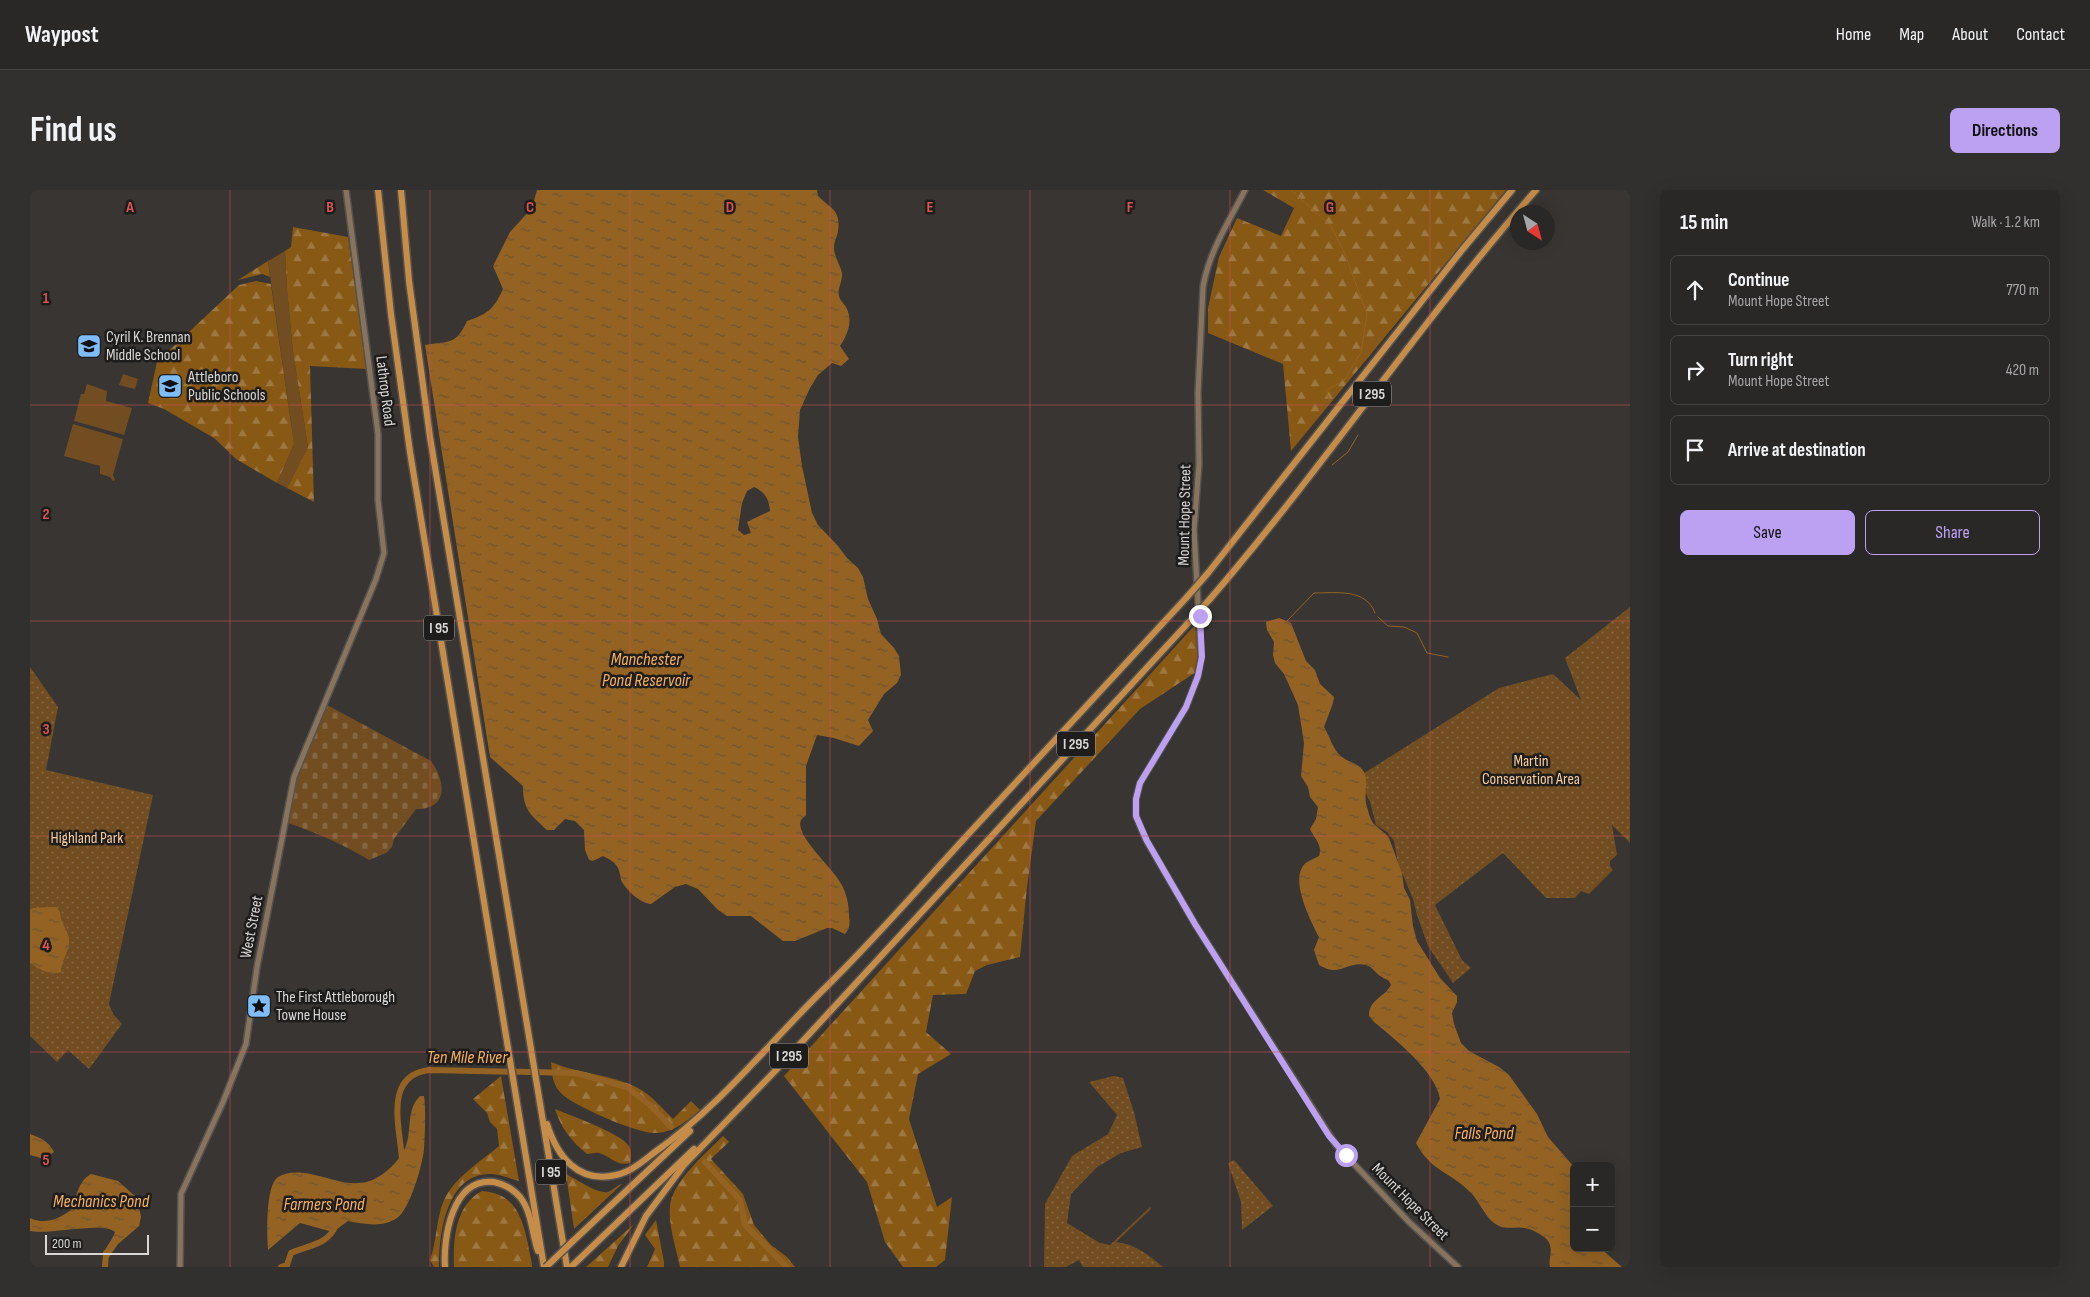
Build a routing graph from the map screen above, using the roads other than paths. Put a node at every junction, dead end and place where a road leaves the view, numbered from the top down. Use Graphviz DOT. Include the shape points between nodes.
graph roads {
  1 [pos="346,190"];
  2 [pos="378,190"];
  3 [pos="401,190"];
  4 [pos="1245,190"];
  5 [pos="1512,190"];
  6 [pos="1536,190"];
  7 [pos="370,594"];
  8 [pos="540,1104"];
  9 [pos="701,1117"];
  10 [pos="714,1131"];
  11 [pos="573,1265"];
  12 [pos="180,1267"];
  13 [pos="446,1267"];
  14 [pos="545,1267"];
  15 [pos="567,1267"];
  16 [pos="621,1267"];
  17 [pos="1458,1267"];
  1 -- 7 [label="street, Lathrop Road" via="378,434 378,500 384,553"];
  2 -- 14 [label="highway, I 95" via="408,439"];
  3 -- 8 [label="highway, I 95" via="409,281 430,437"];
  4 -- 17 [label="street, Mount Hope Street" via="1212,254 1204,287 1194,530 1202,639 1198,676 1186,707 1140,783 1136,816 1195,924 1333,1140 1409,1222"];
  5 -- 9 [label="highway, I 295, bridge" via="1208,572 760,1062"];
  6 -- 10 [label="highway, I 295, bridge" via="1210,599 777,1069"];
  7 -- 12 [label="street, West Street" via="294,778 258,959 246,1044 181,1194"];
  8 -- 9 [label="highway" via="553,1144 564,1160 582,1172 602,1176 617,1175 631,1169"];
  8 -- 15 [label="highway, I 95"];
  9 -- 14 [label="highway, bridge"];
  10 -- 11 [label="highway"];
  10 -- 16 [label="highway" via="657,1200"];
  13 -- 14 [label="highway" via="447,1231 458,1203 472,1187 488,1182 506,1186 521,1198"];
}
